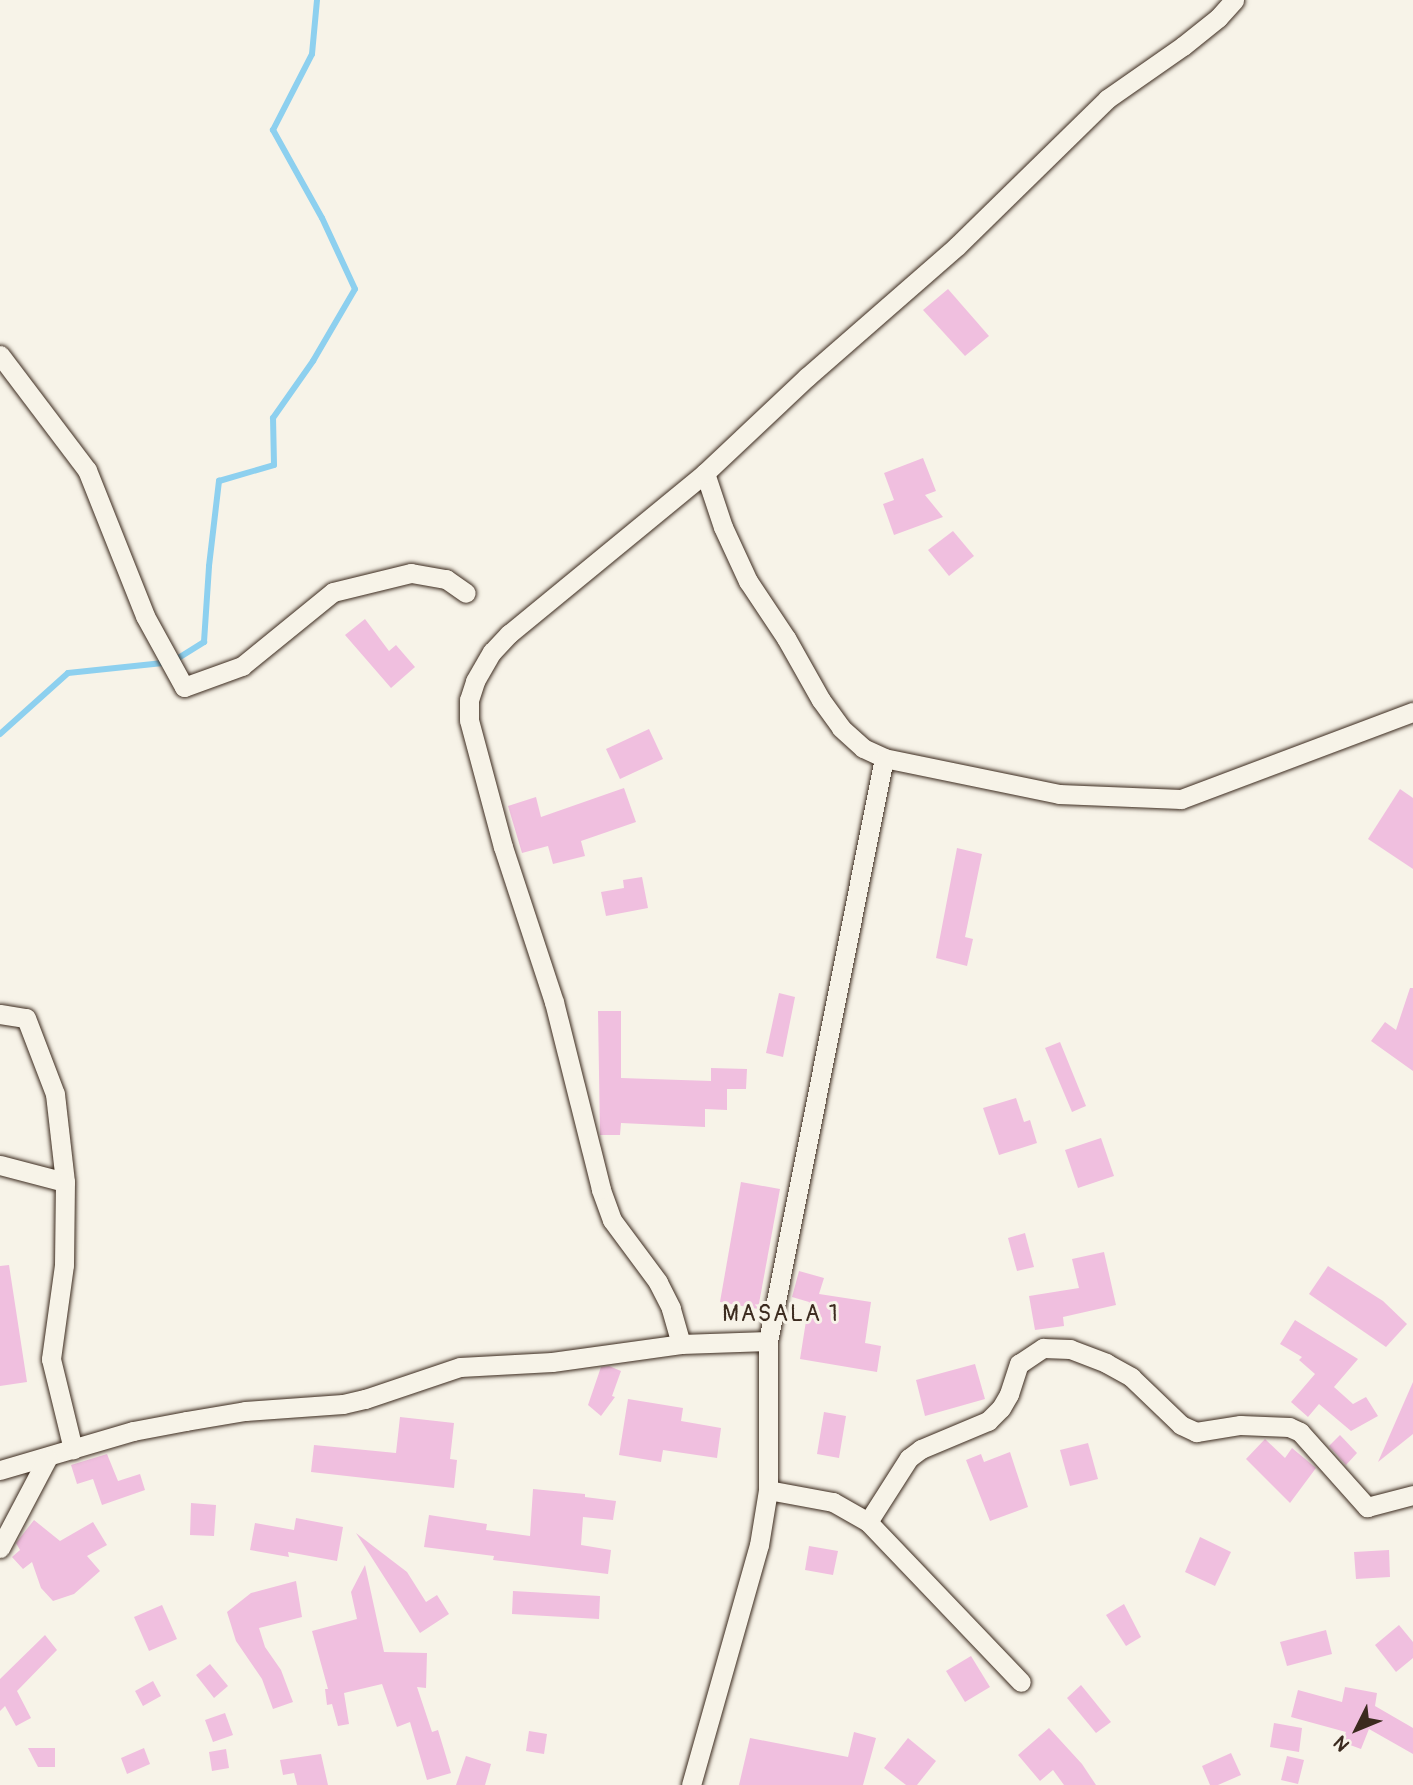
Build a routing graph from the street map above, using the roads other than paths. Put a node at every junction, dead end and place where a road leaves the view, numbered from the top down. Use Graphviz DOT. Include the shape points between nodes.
graph roads {
  1 [pos="1234,0"];
  2 [pos="0,355"];
  3 [pos="705,473"];
  4 [pos="466,593"];
  5 [pos="1413,712"];
  6 [pos="884,758"];
  7 [pos="0,1014"];
  8 [pos="0,1165"];
  9 [pos="65,1182"];
  10 [pos="768,1340"];
  11 [pos="681,1344"];
  12 [pos="73,1449"];
  13 [pos="47,1459"];
  14 [pos="0,1470"];
  15 [pos="768,1490"];
  16 [pos="1413,1495"];
  17 [pos="868,1522"];
  18 [pos="0,1548"];
  19 [pos="1021,1682"];
  20 [pos="691,1785"];
  1 -- 3 [label="street" via="1218,18 1107,99 957,246"];
  2 -- 4 [label="street" via="86,470 145,616 184,687 242,666 332,592 411,573 446,579"];
  3 -- 6 [label="street" via="748,581 821,700 841,728"];
  3 -- 11 [label="street" via="509,634 492,652 469,700 470,720 503,847 554,1002 601,1189 612,1220 658,1282"];
  5 -- 6 [label="street" via="1181,799 1059,794"];
  6 -- 10 [label="street"];
  7 -- 9 [label="street" via="26,1018 55,1094"];
  8 -- 9 [label="street"];
  9 -- 12 [label="street" via="64,1265 51,1359"];
  10 -- 11 [label="street"];
  10 -- 15 [label="street"];
  11 -- 12 [label="street" via="552,1362 460,1367 343,1404 245,1411 133,1431"];
  12 -- 13 [label="street"];
  13 -- 14 [label="street"];
  13 -- 18 [label="street"];
  15 -- 17 [label="street" via="833,1502"];
  15 -- 20 [label="street" via="759,1545"];
  16 -- 17 [label="street" via="1367,1507 1300,1432 1289,1427 1240,1425 1196,1432 1181,1426 1131,1377 1106,1363 1070,1349 1043,1348 1019,1364 1009,1394 988,1420 909,1458"];
  17 -- 19 [label="street"];
}
